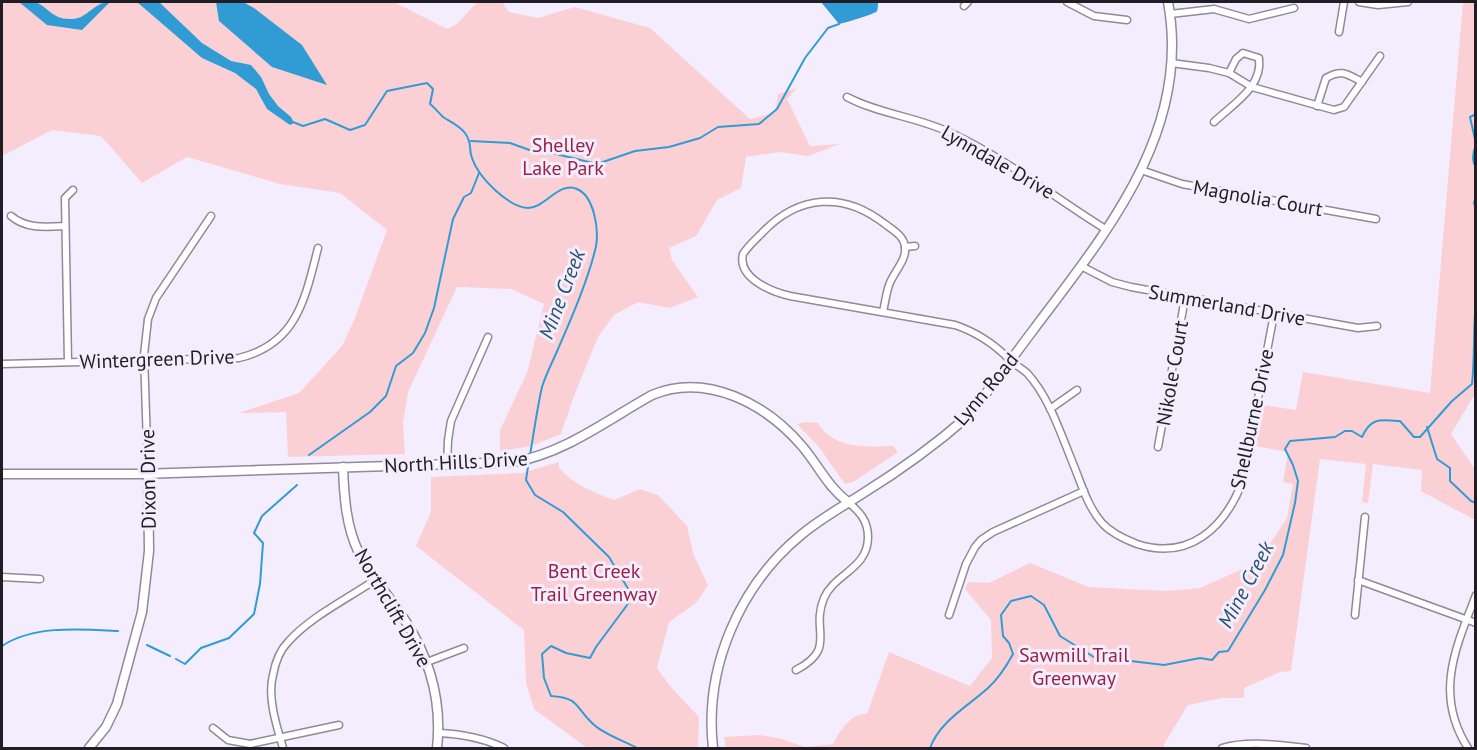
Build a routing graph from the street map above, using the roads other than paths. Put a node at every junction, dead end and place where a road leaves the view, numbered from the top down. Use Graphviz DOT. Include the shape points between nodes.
graph roads {
  1 [pos="1067,2"];
  2 [pos="1168,2"];
  3 [pos="1344,2"];
  4 [pos="1359,2"];
  5 [pos="1408,2"];
  6 [pos="1294,8"];
  7 [pos="1170,14"];
  8 [pos="1127,20"];
  9 [pos="1339,32"];
  10 [pos="1380,56"];
  11 [pos="1171,63"];
  12 [pos="1229,74"];
  13 [pos="1362,82"];
  14 [pos="1252,87"];
  15 [pos="848,97"];
  16 [pos="1317,106"];
  17 [pos="1214,122"];
  18 [pos="1141,170"];
  19 [pos="73,190"];
  20 [pos="11,216"];
  21 [pos="211,216"];
  22 [pos="1376,219"];
  23 [pos="65,225"];
  24 [pos="1107,230"];
  25 [pos="915,246"];
  26 [pos="905,247"];
  27 [pos="318,248"];
  28 [pos="1081,266"];
  29 [pos="1185,298"];
  30 [pos="883,312"];
  31 [pos="1274,314"];
  32 [pos="1377,326"];
  33 [pos="488,337"];
  34 [pos="1010,360"];
  35 [pos="145,361"];
  36 [pos="68,362"];
  37 [pos="2,364"];
  38 [pos="1077,390"];
  39 [pos="1050,409"];
  40 [pos="1158,447"];
  41 [pos="447,466"];
  42 [pos="343,467"];
  43 [pos="2,474"];
  44 [pos="148,474"];
  45 [pos="1084,491"];
  46 [pos="848,502"];
  47 [pos="1365,517"];
  48 [pos="2,577"];
  49 [pos="40,579"];
  50 [pos="375,580"];
  51 [pos="1358,580"];
  52 [pos="1476,595"];
  53 [pos="949,615"];
  54 [pos="1355,615"];
  55 [pos="1466,620"];
  56 [pos="1476,623"];
  57 [pos="465,648"];
  58 [pos="427,662"];
  59 [pos="796,670"];
  60 [pos="339,725"];
  61 [pos="213,728"];
  62 [pos="438,733"];
  63 [pos="280,738"];
  64 [pos="1288,747"];
  65 [pos="89,748"];
  66 [pos="283,748"];
  67 [pos="437,748"];
  68 [pos="504,748"];
  69 [pos="712,748"];
  70 [pos="1222,748"];
  71 [pos="1306,748"];
  72 [pos="1468,748"];
  1 -- 8 [label="street" via="1094,16"];
  2 -- 7 [label="main road, Lynn Road"];
  3 -- 9 [label="street"];
  4 -- 5 [label="street"];
  6 -- 7 [label="street" via="1249,19 1214,9"];
  7 -- 11 [label="main road, Lynn Road"];
  10 -- 13 [label="street"];
  11 -- 12 [label="street"];
  11 -- 18 [label="main road, Lynn Road" via="1163,113"];
  12 -- 14 [label="street"];
  12 -- 14 [label="street" via="1243,53 1260,58 1261,70"];
  13 -- 16 [label="street" via="1344,107 1334,110"];
  13 -- 16 [label="street" via="1336,72 1326,78"];
  14 -- 16 [label="street"];
  14 -- 17 [label="street"];
  15 -- 24 [label="street, Lynndale Drive" via="928,123 979,147"];
  18 -- 22 [label="street, Magnolia Court" via="1198,188"];
  18 -- 24 [label="main road, Lynn Road"];
  19 -- 23 [label="street" via="64,198"];
  20 -- 23 [label="street" via="27,226"];
  21 -- 35 [label="street, Dixon Drive" via="156,298 145,333"];
  23 -- 36 [label="street"];
  24 -- 28 [label="main road, Lynn Road"];
  25 -- 26 [label="street"];
  26 -- 30 [label="street"];
  26 -- 30 [label="street, Shellburne Drive" via="896,232 870,213 825,201 786,213 738,259 750,276 768,290"];
  27 -- 35 [label="street, Wintergreen Drive" via="293,323 271,346 239,358"];
  28 -- 29 [label="street, Summerland Drive" via="1112,282"];
  28 -- 34 [label="main road, Lynn Road"];
  29 -- 31 [label="street, Summerland Drive"];
  29 -- 40 [label="street, Nikole Court"];
  30 -- 34 [label="street, Shellburne Drive" via="968,329"];
  31 -- 32 [label="street, Summerland Drive" via="1365,329"];
  31 -- 45 [label="street, Shellburne Drive" via="1242,483 1226,516 1211,531 1194,542 1175,547 1144,546 1110,531"];
  33 -- 41 [label="street" via="451,421"];
  34 -- 39 [label="street, Shellburne Drive" via="1026,372"];
  34 -- 46 [label="main road, Lynn Road" via="969,415 925,451"];
  35 -- 36 [label="street, Wintergreen Drive"];
  35 -- 44 [label="street, Dixon Drive"];
  36 -- 37 [label="street, Wintergreen Drive"];
  38 -- 39 [label="street"];
  39 -- 45 [label="street, Shellburne Drive"];
  41 -- 42 [label="main road, North Hills Drive"];
  41 -- 46 [label="main road, North Hills Drive" via="530,460 571,443 652,395 697,386 742,400 773,419 803,448 833,490"];
  42 -- 44 [label="main road, North Hills Drive"];
  42 -- 50 [label="main road, Northclift Drive" via="352,534"];
  43 -- 44 [label="main road, North Hills Drive"];
  44 -- 65 [label="main road, Dixon Drive" via="149,551 142,612 117,704 106,727"];
  45 -- 53 [label="street" via="981,540 966,564"];
  46 -- 59 [label="street" via="866,520 866,552 824,598 820,647 815,657"];
  46 -- 69 [label="main road, Lynn Road" via="788,546 740,609 723,647 716,676"];
  47 -- 51 [label="street"];
  48 -- 49 [label="street"];
  50 -- 58 [label="main road, Northclift Drive" via="405,620"];
  50 -- 63 [label="street" via="309,624 280,653 272,677"];
  51 -- 54 [label="street"];
  51 -- 55 [label="street"];
  52 -- 55 [label="street"];
  55 -- 56 [label="street"];
  55 -- 72 [label="street" via="1449,683 1452,714"];
  57 -- 58 [label="street"];
  58 -- 62 [label="main road, Northclift Drive" via="437,699"];
  60 -- 63 [label="street"];
  61 -- 63 [label="street" via="237,743"];
  62 -- 67 [label="main road, Northclift Drive"];
  62 -- 68 [label="street" via="472,736"];
  63 -- 66 [label="street"];
  64 -- 70 [label="street" via="1234,744"];
  64 -- 71 [label="street"];
}
